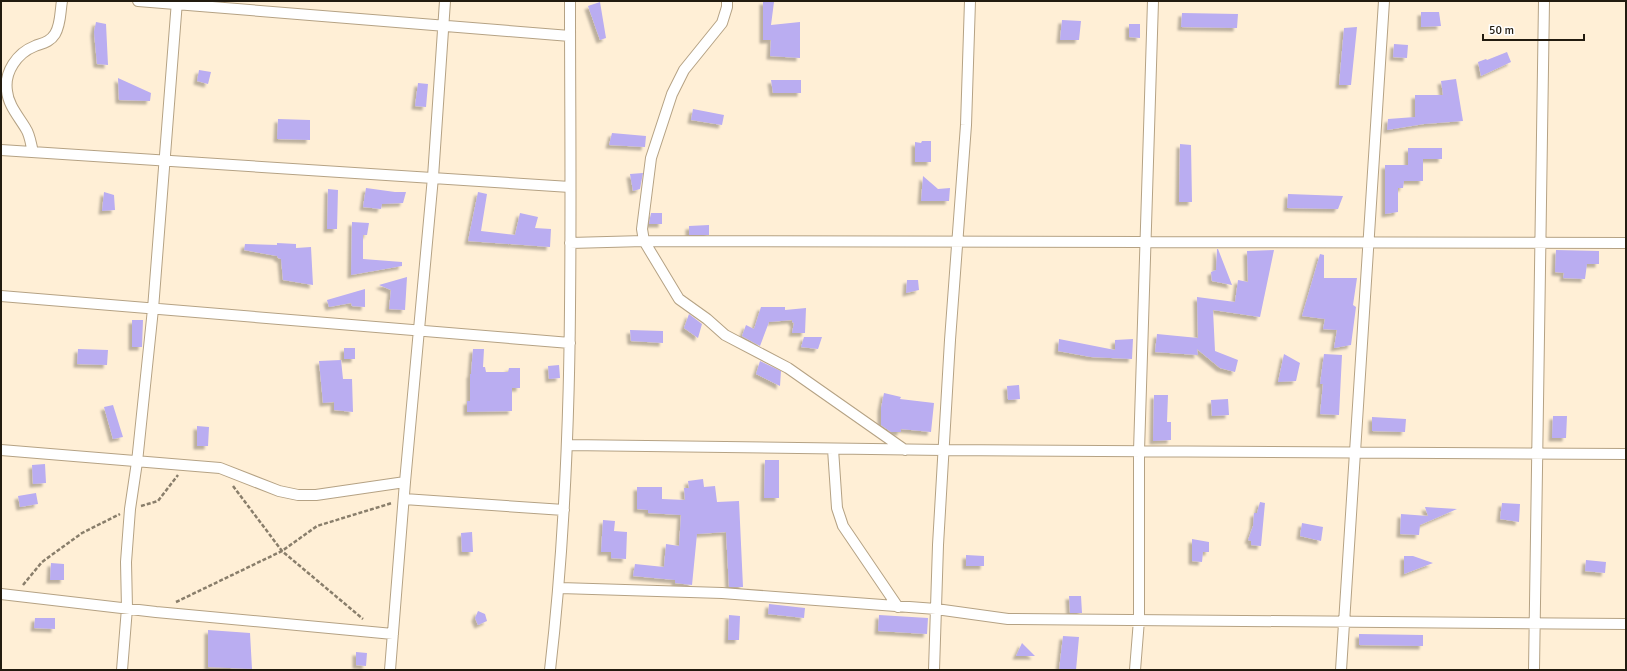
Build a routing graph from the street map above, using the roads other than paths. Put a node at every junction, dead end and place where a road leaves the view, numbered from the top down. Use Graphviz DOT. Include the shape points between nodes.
graph roads {
  1 [pos="62,1"];
  2 [pos="138,1"];
  3 [pos="446,1"];
  4 [pos="570,1"];
  5 [pos="727,1"];
  6 [pos="970,1"];
  7 [pos="1153,1"];
  8 [pos="1384,1"];
  9 [pos="1544,1"];
  10 [pos="177,2"];
  11 [pos="443,26"];
  12 [pos="570,36"];
  13 [pos="1,150"];
  14 [pos="33,152"];
  15 [pos="164,161"];
  16 [pos="433,177"];
  17 [pos="570,187"];
  18 [pos="644,241"];
  19 [pos="957,242"];
  20 [pos="1144,242"];
  21 [pos="570,243"];
  22 [pos="1368,243"];
  23 [pos="1540,243"];
  24 [pos="1626,243"];
  25 [pos="1,296"];
  26 [pos="153,309"];
  27 [pos="420,330"];
  28 [pos="570,344"];
  29 [pos="568,445"];
  30 [pos="833,449"];
  31 [pos="1,450"];
  32 [pos="905,450"];
  33 [pos="944,450"];
  34 [pos="1139,451"];
  35 [pos="1356,453"];
  36 [pos="1538,454"];
  37 [pos="1626,454"];
  38 [pos="137,462"];
  39 [pos="405,482"];
  40 [pos="404,499"];
  41 [pos="564,510"];
  42 [pos="560,588"];
  43 [pos="1,594"];
  44 [pos="898,607"];
  45 [pos="127,608"];
  46 [pos="936,609"];
  47 [pos="1139,620"];
  48 [pos="1343,623"];
  49 [pos="1535,624"];
  50 [pos="1626,624"];
  51 [pos="393,634"];
  52 [pos="122,670"];
  53 [pos="390,670"];
  54 [pos="550,670"];
  55 [pos="934,670"];
  56 [pos="1135,670"];
  57 [pos="1341,670"];
  58 [pos="1534,670"];
  1 -- 14 [label="street" via="56,33 43,44 22,53 8,71 6,92 17,117 27,130"];
  2 -- 10 [label="street"];
  3 -- 11 [label="street"];
  4 -- 12 [label="street"];
  5 -- 18 [label="street" via="722,23 684,70 672,94 651,158 642,229"];
  6 -- 19 [label="street" via="966,125"];
  7 -- 20 [label="street"];
  8 -- 22 [label="street"];
  9 -- 23 [label="street"];
  10 -- 11 [label="street"];
  10 -- 15 [label="street"];
  11 -- 12 [label="street"];
  11 -- 16 [label="street"];
  12 -- 17 [label="street"];
  13 -- 14 [label="street"];
  14 -- 15 [label="street"];
  15 -- 16 [label="street"];
  15 -- 26 [label="street"];
  16 -- 17 [label="street"];
  16 -- 27 [label="street"];
  17 -- 21 [label="street"];
  18 -- 19 [label="street"];
  18 -- 21 [label="street"];
  18 -- 32 [label="street" via="679,299 725,335 788,368"];
  19 -- 20 [label="street"];
  19 -- 33 [label="street"];
  20 -- 22 [label="street"];
  20 -- 34 [label="street"];
  21 -- 28 [label="street"];
  22 -- 23 [label="street"];
  22 -- 35 [label="street"];
  23 -- 24 [label="street"];
  23 -- 36 [label="street"];
  25 -- 26 [label="street"];
  26 -- 27 [label="street"];
  26 -- 38 [label="street"];
  27 -- 28 [label="street"];
  27 -- 39 [label="street"];
  28 -- 29 [label="street"];
  29 -- 30 [label="street"];
  29 -- 41 [label="street"];
  30 -- 32 [label="street"];
  30 -- 44 [label="street" via="837,508 843,526"];
  31 -- 38 [label="street"];
  32 -- 33 [label="street"];
  33 -- 34 [label="street"];
  33 -- 46 [label="street"];
  34 -- 35 [label="street"];
  34 -- 47 [label="street"];
  35 -- 36 [label="street"];
  35 -- 48 [label="street"];
  36 -- 37 [label="street"];
  36 -- 49 [label="street"];
  38 -- 39 [label="street" via="220,468 279,491 298,494 316,494"];
  38 -- 45 [label="street" via="126,562"];
  39 -- 40 [label="street"];
  40 -- 41 [label="street"];
  40 -- 51 [label="street"];
  41 -- 42 [label="street"];
  42 -- 44 [label="street" via="722,593"];
  42 -- 54 [label="street"];
  43 -- 45 [label="street"];
  44 -- 46 [label="street"];
  45 -- 51 [label="street"];
  45 -- 52 [label="street"];
  46 -- 47 [label="street" via="1008,619"];
  46 -- 55 [label="street"];
  47 -- 48 [label="street"];
  47 -- 56 [label="street"];
  48 -- 49 [label="street"];
  48 -- 57 [label="street"];
  49 -- 50 [label="street"];
  49 -- 58 [label="street"];
  51 -- 53 [label="street"];
}
